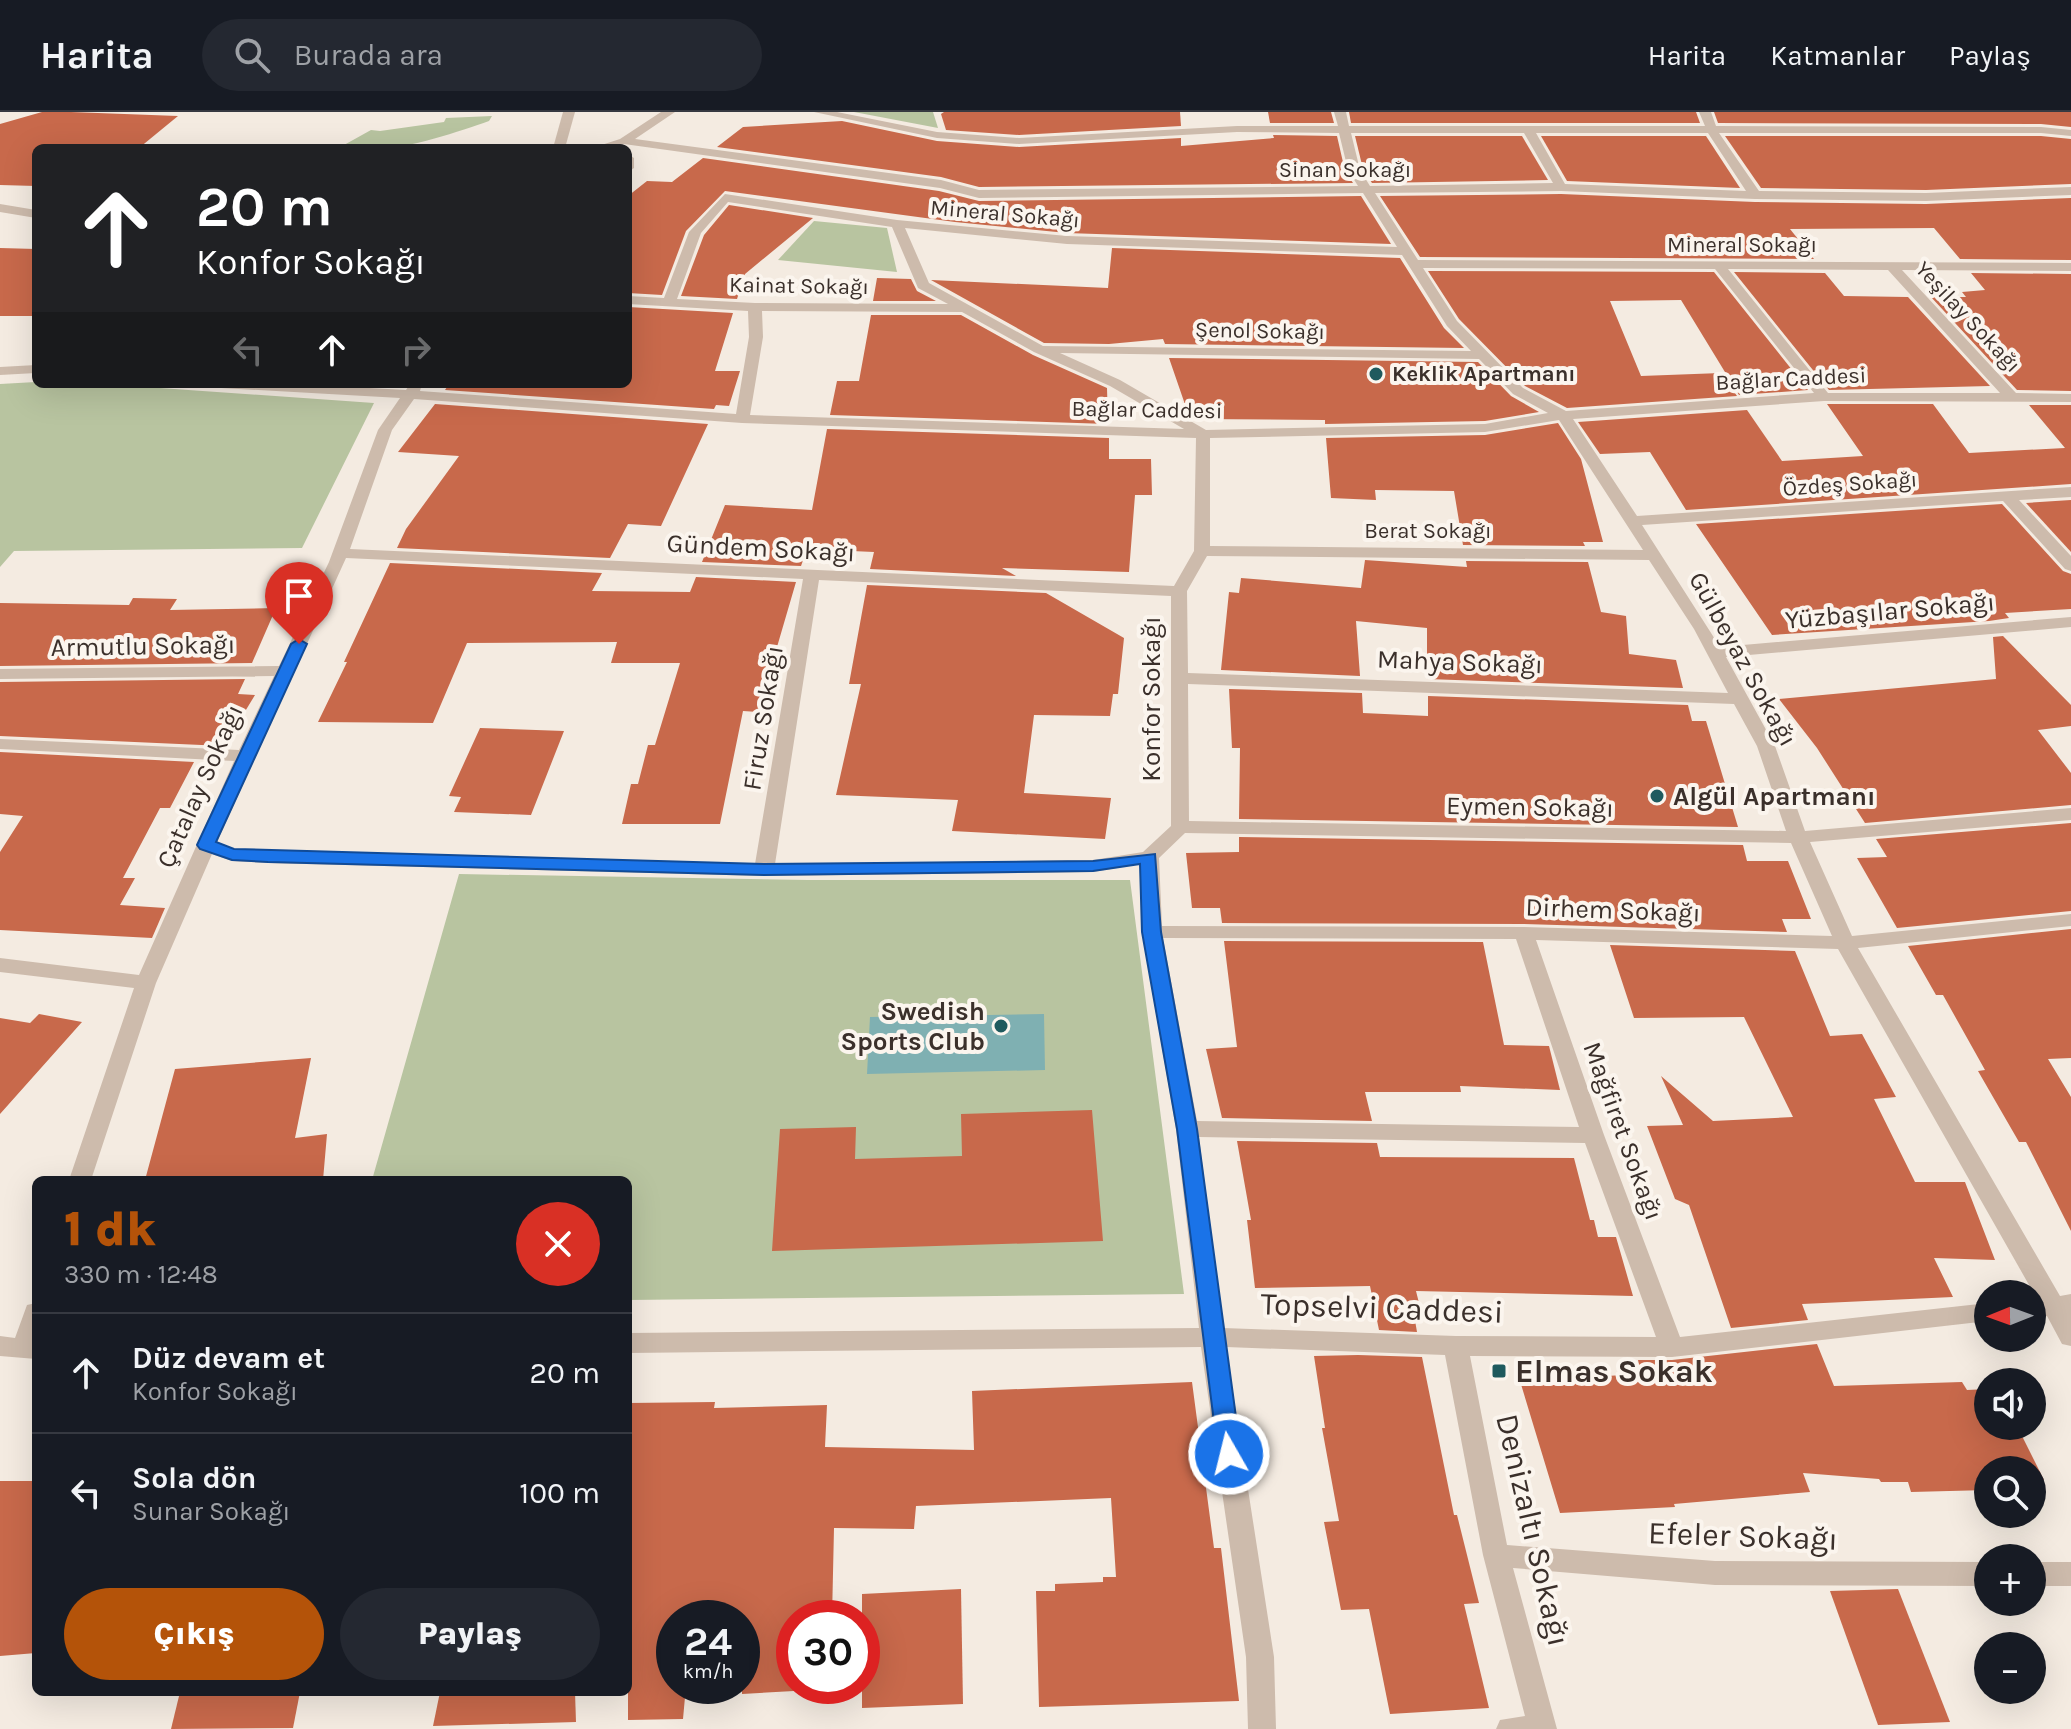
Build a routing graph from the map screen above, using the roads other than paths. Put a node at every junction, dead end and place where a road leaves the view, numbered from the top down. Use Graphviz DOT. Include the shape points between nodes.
graph roads {
  1 [pos="569,112"];
  2 [pos="669,112"];
  3 [pos="820,112"];
  4 [pos="1705,112"];
  5 [pos="1342,121"];
  6 [pos="1528,129"];
  7 [pos="1713,132"];
  8 [pos="2071,133"];
  9 [pos="560,144"];
  10 [pos="625,144"];
  11 [pos="632,145"];
  12 [pos="1561,187"];
  13 [pos="1366,190"];
  14 [pos="2071,191"];
  15 [pos="1755,195"];
  16 [pos="0,208"];
  17 [pos="32,213"];
  18 [pos="897,224"];
  19 [pos="1408,258"];
  20 [pos="1718,265"];
  21 [pos="1891,266"];
  22 [pos="2071,267"];
  23 [pos="632,300"];
  24 [pos="669,303"];
  25 [pos="755,307"];
  26 [pos="969,308"];
  27 [pos="1039,349"];
  28 [pos="1481,355"];
  29 [pos="28,370"];
  30 [pos="0,371"];
  31 [pos="349,388"];
  32 [pos="413,390"];
  33 [pos="1824,397"];
  34 [pos="2012,398"];
  35 [pos="2071,398"];
  36 [pos="1564,416"];
  37 [pos="742,419"];
  38 [pos="1203,434"];
  39 [pos="2071,492"];
  40 [pos="2007,496"];
  41 [pos="1632,521"];
  42 [pos="2071,546"];
  43 [pos="2052,547"];
  44 [pos="1202,551"];
  45 [pos="340,553"];
  46 [pos="1652,555"];
  47 [pos="2071,566"];
  48 [pos="812,575"];
  49 [pos="1179,591"];
  50 [pos="2071,622"];
  51 [pos="1713,653"];
  52 [pos="286,671"];
  53 [pos="0,674"];
  54 [pos="1179,678"];
  55 [pos="1740,699"];
  56 [pos="0,744"];
  57 [pos="245,756"];
  58 [pos="2071,814"];
  59 [pos="1180,827"];
  60 [pos="1798,837"];
  61 [pos="206,845"];
  62 [pos="1149,857"];
  63 [pos="764,870"];
  64 [pos="2071,920"];
  65 [pos="1152,932"];
  66 [pos="1524,933"];
  67 [pos="1845,943"];
  68 [pos="0,965"];
  69 [pos="146,983"];
  70 [pos="1187,1129"];
  71 [pos="1593,1135"];
  72 [pos="81,1176"];
  73 [pos="2052,1306"];
  74 [pos="1974,1314"];
  75 [pos="32,1321"];
  76 [pos="1212,1337"];
  77 [pos="2071,1337"];
  78 [pos="632,1343"];
  79 [pos="1456,1346"];
  80 [pos="1672,1347"];
  81 [pos="20,1348"];
  82 [pos="1496,1555"];
  83 [pos="1974,1574"];
  84 [pos="2046,1574"];
  85 [pos="2071,1574"];
  86 [pos="1262,1729"];
  87 [pos="1510,1729"];
  88 [pos="1529,1729"];
  89 [pos="1543,1729"];
  1 -- 9 [label="street"];
  2 -- 10 [label="street"];
  3 -- 5 [label="street" via="937,135 1019,141"];
  4 -- 7 [label="street"];
  5 -- 6 [label="street"];
  5 -- 13 [label="street, Gülbeyaz Sokağı" via="1354,170"];
  6 -- 7 [label="street"];
  6 -- 12 [label="street"];
  7 -- 8 [label="street"];
  7 -- 15 [label="street"];
  11 -- 13 [label="street, Sinan Sokağı" via="941,184 979,194"];
  12 -- 13 [label="street, Sinan Sokağı"];
  12 -- 15 [label="street, Sinan Sokağı"];
  13 -- 19 [label="street, Gülbeyaz Sokağı"];
  14 -- 15 [label="street, Sinan Sokağı" via="1926,197"];
  16 -- 17 [label="street"];
  18 -- 19 [label="street, Mineral Sokağı" via="1067,240"];
  18 -- 24 [label="street, Mineral Sokağı" via="725,198 695,232"];
  18 -- 26 [label="street" via="923,285"];
  19 -- 20 [label="street, Mineral Sokağı"];
  19 -- 28 [label="street, Gülbeyaz Sokağı"];
  20 -- 21 [label="street, Mineral Sokağı"];
  20 -- 33 [label="street"];
  21 -- 22 [label="street, Mineral Sokağı"];
  21 -- 34 [label="street, Yeşilay Sokağı"];
  23 -- 24 [label="street, Kainat Sokağı"];
  24 -- 25 [label="street, Kainat Sokağı"];
  25 -- 26 [label="street, Kainat Sokağı"];
  25 -- 37 [label="street" via="756,337"];
  26 -- 27 [label="street"];
  27 -- 28 [label="street, Şenol Sokağı"];
  27 -- 38 [label="street" via="1115,383"];
  28 -- 36 [label="street, Gülbeyaz Sokağı" via="1518,391"];
  29 -- 30 [label="street"];
  31 -- 32 [label="street, Bağlar Caddesi"];
  32 -- 37 [label="street, Bağlar Caddesi"];
  32 -- 45 [label="street, Çatalay Sokağı" via="385,430"];
  33 -- 34 [label="street, Bağlar Caddesi"];
  33 -- 36 [label="street, Bağlar Caddesi"];
  34 -- 35 [label="street, Bağlar Caddesi"];
  36 -- 38 [label="street, Bağlar Caddesi" via="1485,428"];
  36 -- 41 [label="street, Gülbeyaz Sokağı"];
  37 -- 38 [label="street, Bağlar Caddesi"];
  38 -- 44 [label="street, Konfor Sokağı"];
  39 -- 40 [label="street, Özdeş Sokağı"];
  40 -- 41 [label="street, Özdeş Sokağı"];
  40 -- 43 [label="street"];
  41 -- 46 [label="street, Gülbeyaz Sokağı"];
  42 -- 43 [label="street"];
  43 -- 47 [label="street"];
  44 -- 46 [label="street, Berat Sokağı"];
  44 -- 49 [label="street, Konfor Sokağı"];
  45 -- 48 [label="street, Gündem Sokağı"];
  45 -- 52 [label="street, Çatalay Sokağı"];
  46 -- 51 [label="street, Gülbeyaz Sokağı"];
  48 -- 49 [label="street, Gündem Sokağı"];
  48 -- 63 [label="street, Firuz Sokağı"];
  49 -- 54 [label="street, Konfor Sokağı"];
  50 -- 51 [label="street, Yüzbaşılar Sokağı"];
  51 -- 55 [label="street, Gülbeyaz Sokağı"];
  52 -- 53 [label="street, Armutlu Sokağı"];
  52 -- 57 [label="street, Çatalay Sokağı"];
  54 -- 55 [label="street, Mahya Sokağı"];
  54 -- 59 [label="street, Konfor Sokağı"];
  55 -- 60 [label="street, Gülbeyaz Sokağı" via="1766,746"];
  56 -- 57 [label="street"];
  57 -- 61 [label="street, Çatalay Sokağı"];
  58 -- 60 [label="street, Eymen Sokağı"];
  59 -- 60 [label="street, Eymen Sokağı"];
  59 -- 62 [label="street"];
  60 -- 67 [label="street, Gülbeyaz Sokağı"];
  61 -- 63 [label="street" via="232,855 268,857"];
  61 -- 69 [label="street, Çatalay Sokağı"];
  62 -- 63 [label="street" via="1093,866"];
  62 -- 65 [label="street"];
  64 -- 67 [label="street, Dirhem Sokağı"];
  65 -- 66 [label="street, Dirhem Sokağı"];
  65 -- 70 [label="street"];
  66 -- 67 [label="street, Dirhem Sokağı"];
  66 -- 71 [label="street, Mağfiret Sokağı"];
  67 -- 73 [label="street, Gülbeyaz Sokağı"];
  68 -- 69 [label="street"];
  69 -- 72 [label="street, Çatalay Sokağı"];
  70 -- 71 [label="street"];
  70 -- 76 [label="street"];
  71 -- 80 [label="street, Mağfiret Sokağı"];
  73 -- 77 [label="street, Gülbeyaz Sokağı"];
  74 -- 80 [label="street, Topselvi Caddesi"];
  75 -- 81 [label="street"];
  76 -- 78 [label="street, Topselvi Caddesi"];
  76 -- 79 [label="street, Topselvi Caddesi"];
  76 -- 86 [label="street" via="1260,1657"];
  79 -- 80 [label="street, Topselvi Caddesi"];
  79 -- 82 [label="street, Denizaltı Sokağı"];
  82 -- 83 [label="street, Efeler Sokağı" via="1715,1573"];
  82 -- 89 [label="street, Denizaltı Sokağı"];
  84 -- 85 [label="street"];
  87 -- 88 [label="street"];
}
